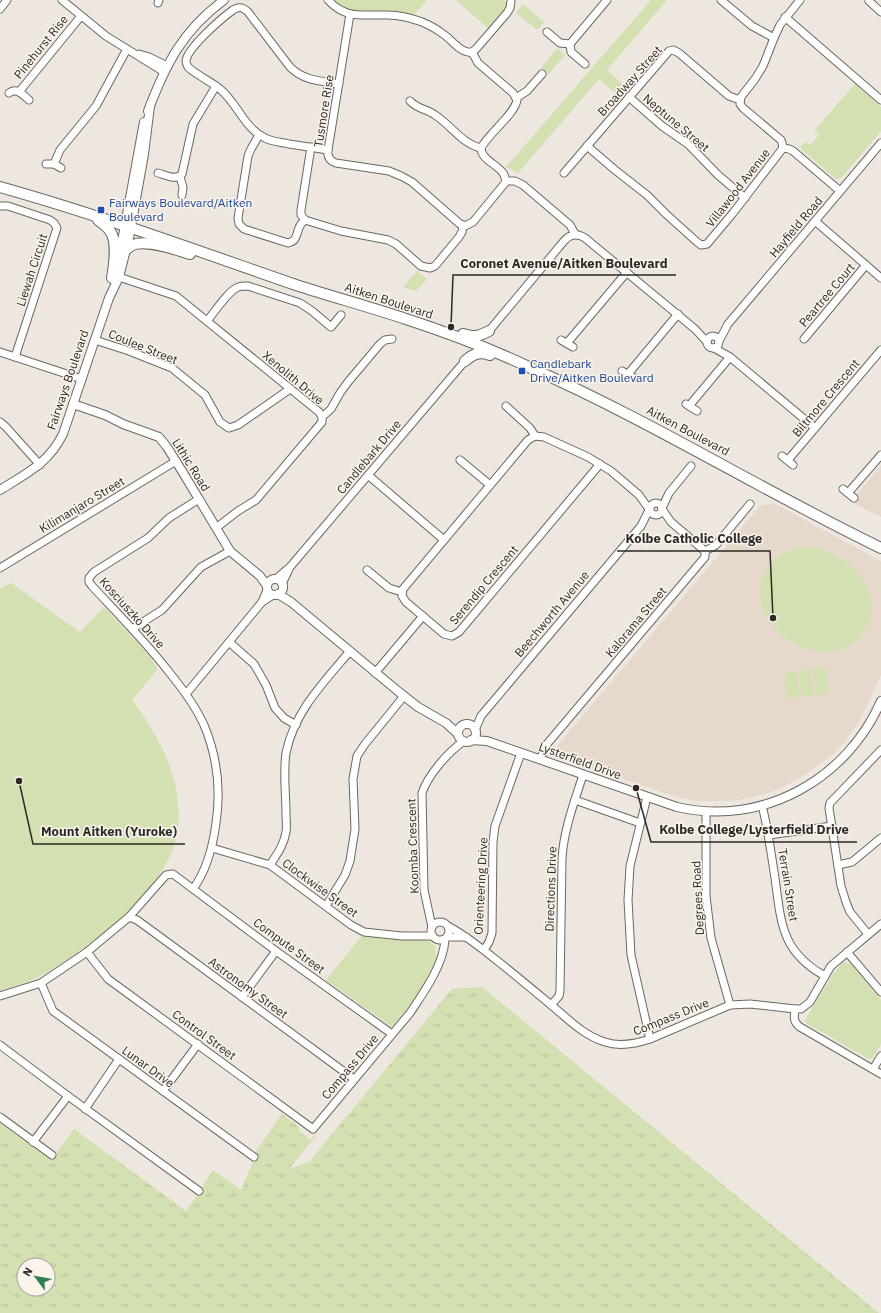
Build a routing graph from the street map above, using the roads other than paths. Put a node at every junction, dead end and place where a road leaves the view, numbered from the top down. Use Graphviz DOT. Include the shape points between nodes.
graph roads {
  1 [pos="8,0"];
  2 [pos="62,0"];
  3 [pos="224,0"];
  4 [pos="328,0"];
  5 [pos="512,0"];
  6 [pos="607,0"];
  7 [pos="721,0"];
  8 [pos="800,0"];
  9 [pos="868,1"];
  10 [pos="0,9"];
  11 [pos="881,12"];
  12 [pos="350,14"];
  13 [pos="81,16"];
  14 [pos="785,17"];
  15 [pos="547,32"];
  16 [pos="774,38"];
  17 [pos="570,44"];
  18 [pos="127,49"];
  19 [pos="472,52"];
  20 [pos="585,64"];
  21 [pos="165,69"];
  22 [pos="542,74"];
  23 [pos="339,84"];
  24 [pos="216,86"];
  25 [pos="19,92"];
  26 [pos="8,93"];
  27 [pos="629,97"];
  28 [pos="516,98"];
  29 [pos="29,100"];
  30 [pos="740,100"];
  31 [pos="881,100"];
  32 [pos="410,101"];
  33 [pos="259,135"];
  34 [pos="881,143"];
  35 [pos="587,146"];
  36 [pos="311,147"];
  37 [pos="481,148"];
  38 [pos="783,148"];
  39 [pos="328,150"];
  40 [pos="46,164"];
  41 [pos="54,164"];
  42 [pos="61,168"];
  43 [pos="158,173"];
  44 [pos="564,173"];
  45 [pos="180,177"];
  46 [pos="506,181"];
  47 [pos="0,187"];
  48 [pos="840,191"];
  49 [pos="182,195"];
  50 [pos="745,198"];
  51 [pos="0,206"];
  52 [pos="90,215"];
  53 [pos="305,220"];
  54 [pos="815,221"];
  55 [pos="463,225"];
  56 [pos="128,227"];
  57 [pos="573,235"];
  58 [pos="127,249"];
  59 [pos="220,258"];
  60 [pos="866,265"];
  61 [pos="627,272"];
  62 [pos="116,277"];
  63 [pos="881,278"];
  64 [pos="678,314"];
  65 [pos="341,315"];
  66 [pos="207,321"];
  67 [pos="728,324"];
  68 [pos="425,326"];
  69 [pos="489,331"];
  70 [pos="460,338"];
  71 [pos="711,338"];
  72 [pos="392,339"];
  73 [pos="804,339"];
  74 [pos="95,340"];
  75 [pos="567,343"];
  76 [pos="718,344"];
  77 [pos="881,350"];
  78 [pos="0,352"];
  79 [pos="498,354"];
  80 [pos="15,357"];
  81 [pos="730,357"];
  82 [pos="464,361"];
  83 [pos="628,374"];
  84 [pos="554,378"];
  85 [pos="82,379"];
  86 [pos="290,389"];
  87 [pos="73,404"];
  88 [pos="506,406"];
  89 [pos="698,411"];
  90 [pos="322,417"];
  91 [pos="0,422"];
  92 [pos="815,428"];
  93 [pos="535,436"];
  94 [pos="881,455"];
  95 [pos="460,460"];
  96 [pos="788,460"];
  97 [pos="176,461"];
  98 [pos="40,464"];
  99 [pos="600,464"];
  100 [pos="691,466"];
  101 [pos="368,475"];
  102 [pos="490,485"];
  103 [pos="0,490"];
  104 [pos="848,493"];
  105 [pos="639,495"];
  106 [pos="199,499"];
  107 [pos="750,504"];
  108 [pos="659,506"];
  109 [pos="652,512"];
  110 [pos="671,522"];
  111 [pos="216,528"];
  112 [pos="444,540"];
  113 [pos="881,548"];
  114 [pos="230,551"];
  115 [pos="704,551"];
  116 [pos="0,568"];
  117 [pos="367,570"];
  118 [pos="275,587"];
  119 [pos="402,592"];
  120 [pos="423,616"];
  121 [pos="132,629"];
  122 [pos="229,642"];
  123 [pos="350,651"];
  124 [pos="375,673"];
  125 [pos="186,694"];
  126 [pos="404,696"];
  127 [pos="881,701"];
  128 [pos="446,723"];
  129 [pos="296,725"];
  130 [pos="461,726"];
  131 [pos="473,729"];
  132 [pos="463,738"];
  133 [pos="487,741"];
  134 [pos="881,750"];
  135 [pos="521,753"];
  136 [pos="542,760"];
  137 [pos="583,775"];
  138 [pos="646,797"];
  139 [pos="575,800"];
  140 [pos="762,805"];
  141 [pos="706,811"];
  142 [pos="640,823"];
  143 [pos="832,826"];
  144 [pos="769,835"];
  145 [pos="881,838"];
  146 [pos="212,848"];
  147 [pos="270,865"];
  148 [pos="838,865"];
  149 [pos="193,889"];
  150 [pos="326,906"];
  151 [pos="427,907"];
  152 [pos="129,916"];
  153 [pos="440,922"];
  154 [pos="881,924"];
  155 [pos="448,926"];
  156 [pos="433,932"];
  157 [pos="868,934"];
  158 [pos="466,937"];
  159 [pos="446,938"];
  160 [pos="484,950"];
  161 [pos="276,951"];
  162 [pos="87,952"];
  163 [pos="847,952"];
  164 [pos="440,958"];
  165 [pos="825,976"];
  166 [pos="41,983"];
  167 [pos="881,992"];
  168 [pos="0,996"];
  169 [pos="242,997"];
  170 [pos="551,1005"];
  171 [pos="730,1005"];
  172 [pos="795,1009"];
  173 [pos="392,1034"];
  174 [pos="650,1039"];
  175 [pos="198,1044"];
  176 [pos="0,1045"];
  177 [pos="881,1056"];
  178 [pos="119,1059"];
  179 [pos="873,1069"];
  180 [pos="881,1074"];
  181 [pos="354,1079"];
  182 [pos="163,1091"];
  183 [pos="68,1096"];
  184 [pos="85,1109"];
  185 [pos="0,1117"];
  186 [pos="313,1129"];
  187 [pos="33,1142"];
  188 [pos="52,1155"];
  189 [pos="254,1157"];
  190 [pos="199,1191"];
  1 -- 10 [label="street"];
  2 -- 13 [label="street"];
  3 -- 21 [label="street, Fairways Boulevard" via="196,25 179,45"];
  4 -- 12 [label="street"];
  5 -- 19 [label="street" via="507,13"];
  6 -- 17 [label="street"];
  7 -- 16 [label="street" via="752,26"];
  8 -- 14 [label="street"];
  9 -- 11 [label="street"];
  12 -- 19 [label="street" via="412,19 428,25 464,50"];
  12 -- 23 [label="street, Tusmore Rise"];
  13 -- 18 [label="street"];
  13 -- 25 [label="street, Pinehurst Rise"];
  14 -- 16 [label="street"];
  14 -- 31 [label="street"];
  15 -- 17 [label="street" via="560,43"];
  16 -- 30 [label="street" via="763,66"];
  17 -- 20 [label="street" via="571,52"];
  18 -- 21 [label="street" via="149,57"];
  18 -- 41 [label="street" via="96,106 60,150"];
  19 -- 28 [label="street" via="478,63"];
  21 -- 56 [label="street, Fairways Boulevard" via="144,122"];
  22 -- 28 [label="street" via="527,92"];
  23 -- 24 [label="street" via="305,78 294,71 248,12 240,7 213,26 187,57 186,63 189,68"];
  23 -- 39 [label="street, Tusmore Rise"];
  24 -- 33 [label="street"];
  24 -- 45 [label="street" via="193,124 185,167"];
  25 -- 26 [label="street, Pinehurst Rise" via="14,90"];
  25 -- 29 [label="street, Pinehurst Rise"];
  27 -- 30 [label="street, Broadway Street" via="669,51 673,50 729,96"];
  27 -- 35 [label="street, Broadway Street"];
  27 -- 50 [label="street, Neptune Street" via="662,126 688,144"];
  28 -- 37 [label="street" via="514,108"];
  30 -- 38 [label="street, Villawood Avenue" via="741,106 781,140"];
  32 -- 37 [label="street" via="439,117 470,145"];
  33 -- 36 [label="street" via="274,141"];
  33 -- 53 [label="street" via="248,156 239,224 244,229 288,243 296,239 299,227"];
  34 -- 48 [label="street, Hayfield Road"];
  35 -- 44 [label="street, Broadway Street"];
  35 -- 50 [label="street, Villawood Avenue" via="647,195 699,244 710,241"];
  36 -- 39 [label="street"];
  36 -- 53 [label="street" via="301,210"];
  37 -- 46 [label="street" via="482,154 504,174"];
  38 -- 48 [label="street" via="794,151"];
  38 -- 50 [label="street, Villawood Avenue"];
  39 -- 55 [label="street, Tusmore Rise" via="329,158 336,163 389,171 406,179"];
  40 -- 41 [label="street"];
  41 -- 42 [label="street"];
  43 -- 45 [label="street"];
  45 -- 49 [label="street"];
  46 -- 55 [label="street" via="473,222"];
  46 -- 57 [label="street" via="518,182 566,222"];
  47 -- 52 [label="main road, Aitken Boulevard"];
  48 -- 54 [label="street, Hayfield Road"];
  51 -- 80 [label="street, Liewah Circuit" via="8,206 50,220 57,228"];
  52 -- 56 [label="main road, Aitken Boulevard"];
  52 -- 62 [label="main road" via="112,233"];
  53 -- 55 [label="street" via="341,231 388,240 421,266 430,268 435,266 459,237"];
  54 -- 60 [label="street"];
  54 -- 67 [label="street, Hayfield Road"];
  56 -- 58 [label="street, Fairways Boulevard"];
  56 -- 59 [label="main road, Aitken Boulevard"];
  56 -- 62 [label="street, Fairways Boulevard"];
  57 -- 61 [label="street" via="585,238"];
  57 -- 69 [label="street" via="564,241"];
  58 -- 59 [label="main road" via="133,244 150,244"];
  58 -- 62 [label="street, Fairways Boulevard"];
  59 -- 68 [label="main road, Aitken Boulevard"];
  60 -- 63 [label="street"];
  60 -- 73 [label="street, Peartree Court"];
  61 -- 64 [label="street"];
  61 -- 75 [label="street"];
  62 -- 66 [label="street, Xenolith Drive" via="176,296"];
  62 -- 74 [label="street, Fairways Boulevard"];
  64 -- 71 [label="street" via="695,329"];
  64 -- 83 [label="street"];
  65 -- 66 [label="street" via="331,327 300,303 248,286 240,286 226,297"];
  66 -- 86 [label="street, Xenolith Drive"];
  67 -- 71 [label="street, Hayfield Road"];
  67 -- 76 [label="street, Hayfield Road"];
  68 -- 69 [label="main road" via="449,329 474,337"];
  68 -- 70 [label="main road, Aitken Boulevard"];
  69 -- 79 [label="main road" via="487,343 490,349"];
  70 -- 79 [label="main road, Aitken Boulevard"];
  70 -- 82 [label="main road" via="468,350"];
  71 -- 76 [label="street" via="717,337"];
  71 -- 76 [label="street" via="708,346"];
  72 -- 90 [label="street" via="380,344 348,382 331,409"];
  74 -- 85 [label="street, Fairways Boulevard"];
  74 -- 86 [label="street, Coulee Street" via="172,368 204,395 220,422 229,428 238,425"];
  76 -- 81 [label="street"];
  77 -- 92 [label="street, Biltmore Crescent"];
  78 -- 80 [label="street"];
  79 -- 84 [label="main road, Aitken Boulevard"];
  80 -- 85 [label="street"];
  81 -- 89 [label="street" via="688,405"];
  81 -- 92 [label="street"];
  82 -- 84 [label="main road" via="475,353 482,352"];
  82 -- 101 [label="street, Candlebark Drive"];
  84 -- 113 [label="main road, Aitken Boulevard" via="627,413"];
  85 -- 87 [label="street, Fairways Boulevard"];
  86 -- 90 [label="street, Xenolith Drive"];
  87 -- 97 [label="street, Lithic Road" via="159,437"];
  87 -- 98 [label="street, Fairways Boulevard" via="60,441 50,456"];
  88 -- 93 [label="street"];
  90 -- 111 [label="street, Xenolith Drive" via="322,422 256,500"];
  91 -- 98 [label="street"];
  92 -- 96 [label="street, Biltmore Crescent"];
  93 -- 99 [label="street" via="544,437"];
  93 -- 102 [label="street"];
  94 -- 104 [label="street"];
  95 -- 102 [label="street"];
  97 -- 106 [label="street, Lithic Road"];
  97 -- 116 [label="street, Kilimanjaro Street"];
  98 -- 103 [label="street, Fairways Boulevard"];
  99 -- 105 [label="street"];
  99 -- 120 [label="street, Serendip Crescent" via="456,635 444,634"];
  100 -- 108 [label="street"];
  101 -- 112 [label="street"];
  101 -- 118 [label="street, Candlebark Drive"];
  102 -- 112 [label="street"];
  105 -- 108 [label="street"];
  105 -- 109 [label="street"];
  106 -- 111 [label="street, Lithic Road"];
  106 -- 121 [label="street, Kosciuszko Drive" via="169,518 148,538 94,572 89,578 92,586"];
  107 -- 115 [label="street" via="716,545"];
  108 -- 109 [label="street" via="651,505"];
  108 -- 109 [label="street" via="660,514"];
  108 -- 110 [label="street"];
  109 -- 110 [label="street"];
  109 -- 131 [label="street, Beechworth Avenue" via="481,716"];
  110 -- 115 [label="street"];
  111 -- 114 [label="street, Lithic Road"];
  112 -- 119 [label="street"];
  114 -- 118 [label="street, Lithic Road"];
  114 -- 121 [label="street" via="202,567 162,610"];
  115 -- 136 [label="street, Kalorama Street" via="703,561 551,740 545,748"];
  117 -- 119 [label="street" via="389,588"];
  118 -- 122 [label="street, Candlebark Drive"];
  118 -- 123 [label="street"];
  119 -- 120 [label="street, Serendip Crescent" via="403,599"];
  120 -- 124 [label="street"];
  121 -- 125 [label="street, Kosciuszko Drive" via="153,651"];
  122 -- 125 [label="street, Candlebark Drive"];
  122 -- 129 [label="street" via="254,664 264,680 275,708 284,718"];
  123 -- 124 [label="street"];
  123 -- 129 [label="street" via="311,697"];
  124 -- 126 [label="street"];
  125 -- 146 [label="street, Kosciuszko Drive" via="204,725 214,758 218,798"];
  126 -- 128 [label="street"];
  126 -- 150 [label="street" via="364,744 358,756 353,779 355,828 350,861"];
  127 -- 140 [label="street, Lysterfield Drive" via="866,730 843,759 807,786 784,798"];
  128 -- 130 [label="street"];
  128 -- 132 [label="street"];
  129 -- 147 [label="street" via="286,753 286,832 281,847"];
  130 -- 131 [label="street" via="466,724"];
  130 -- 132 [label="street" via="458,729"];
  131 -- 132 [label="street" via="474,737"];
  131 -- 133 [label="street, Lysterfield Drive"];
  132 -- 133 [label="street, Lysterfield Drive"];
  132 -- 151 [label="street, Koomba Crescent" via="432,774 422,793 424,890"];
  133 -- 135 [label="street, Lysterfield Drive"];
  134 -- 143 [label="street" via="830,803"];
  135 -- 136 [label="street, Lysterfield Drive"];
  135 -- 160 [label="street, Orienteering Drive" via="495,826 492,933"];
  136 -- 137 [label="street, Lysterfield Drive"];
  137 -- 138 [label="street, Lysterfield Drive"];
  137 -- 139 [label="street, Directions Drive"];
  138 -- 141 [label="street, Lysterfield Drive" via="677,808"];
  138 -- 142 [label="street"];
  139 -- 142 [label="street"];
  139 -- 170 [label="street, Directions Drive" via="567,824 562,858 560,991"];
  140 -- 141 [label="street, Lysterfield Drive" via="739,810"];
  140 -- 144 [label="street, Terrain Street"];
  141 -- 171 [label="street, Degrees Road" via="706,896 710,938"];
  142 -- 174 [label="street" via="630,866 628,900 631,955"];
  143 -- 144 [label="street"];
  143 -- 148 [label="street"];
  144 -- 165 [label="street, Terrain Street" via="781,925 796,953"];
  145 -- 148 [label="street" via="852,862"];
  146 -- 147 [label="street, Clockwise Street"];
  146 -- 149 [label="street, Kosciuszko Drive" via="203,873"];
  147 -- 150 [label="street, Clockwise Street"];
  148 -- 157 [label="street" via="841,886 850,912"];
  149 -- 152 [label="street, Compute Street" via="173,874 166,875"];
  149 -- 161 [label="street, Compute Street"];
  150 -- 156 [label="street, Clockwise Street" via="364,932 415,936"];
  151 -- 153 [label="street, Koomba Crescent"];
  151 -- 156 [label="street, Koomba Crescent"];
  152 -- 162 [label="street"];
  152 -- 169 [label="street, Astronomy Street"];
  153 -- 155 [label="street"];
  153 -- 156 [label="street"];
  154 -- 157 [label="street"];
  155 -- 158 [label="street, Compass Drive"];
  155 -- 159 [label="street"];
  156 -- 159 [label="street" via="438,940"];
  156 -- 164 [label="street"];
  157 -- 163 [label="street"];
  158 -- 159 [label="street"];
  158 -- 160 [label="street, Compass Drive"];
  159 -- 164 [label="street, Compass Drive"];
  160 -- 170 [label="street, Compass Drive"];
  161 -- 169 [label="street"];
  161 -- 173 [label="street, Compute Street"];
  162 -- 166 [label="street"];
  162 -- 175 [label="street, Control Street" via="108,979"];
  163 -- 165 [label="street" via="831,966"];
  163 -- 167 [label="street"];
  164 -- 173 [label="street, Compass Drive" via="421,997"];
  165 -- 172 [label="street" via="810,1002 801,1009"];
  166 -- 168 [label="street"];
  166 -- 178 [label="street, Lunar Drive" via="53,1011"];
  169 -- 181 [label="street, Astronomy Street"];
  170 -- 174 [label="street, Compass Drive" via="582,1031 596,1039 617,1045 640,1043"];
  171 -- 172 [label="street, Compass Drive" via="750,1004"];
  171 -- 174 [label="street, Compass Drive"];
  172 -- 179 [label="street" via="796,1024"];
  173 -- 181 [label="street, Compass Drive"];
  175 -- 182 [label="street"];
  175 -- 186 [label="street, Control Street"];
  176 -- 183 [label="street"];
  177 -- 179 [label="street"];
  178 -- 182 [label="street, Lunar Drive"];
  178 -- 184 [label="street"];
  179 -- 180 [label="street"];
  181 -- 186 [label="street, Compass Drive"];
  182 -- 189 [label="street, Lunar Drive"];
  183 -- 184 [label="street"];
  183 -- 187 [label="street"];
  184 -- 190 [label="street"];
  185 -- 187 [label="street"];
  187 -- 188 [label="street"];
}
